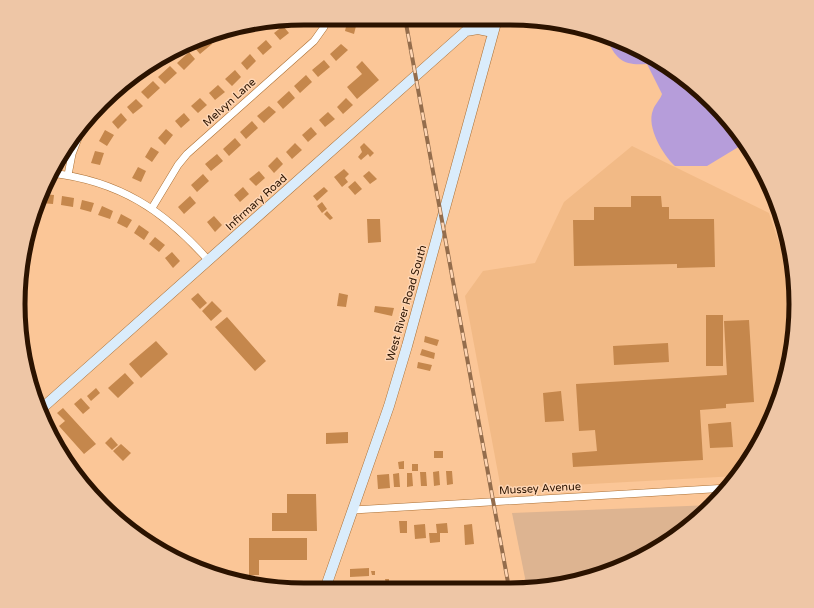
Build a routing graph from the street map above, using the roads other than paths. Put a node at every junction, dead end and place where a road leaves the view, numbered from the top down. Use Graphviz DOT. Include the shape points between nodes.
graph roads {
  1 [pos="324,25"];
  2 [pos="495,25"];
  3 [pos="493,32"];
  4 [pos="76,144"];
  5 [pos="57,174"];
  6 [pos="68,175"];
  7 [pos="152,208"];
  8 [pos="209,261"];
  9 [pos="44,406"];
  10 [pos="720,488"];
  11 [pos="353,510"];
  12 [pos="328,583"];
  1 -- 7 [label="street, Melvyn Lane" via="314,41 187,154"];
  2 -- 3 [label="main road, West River Road South"];
  3 -- 8 [label="main road, Infirmary Road" via="478,29 466,31"];
  3 -- 11 [label="main road, West River Road South" via="407,346"];
  4 -- 6 [label="street"];
  5 -- 6 [label="street"];
  6 -- 7 [label="street" via="120,190"];
  7 -- 8 [label="street" via="182,231"];
  8 -- 9 [label="main road, Infirmary Road"];
  10 -- 11 [label="street, Mussey Avenue"];
  11 -- 12 [label="main road, West River Road South"];
}
